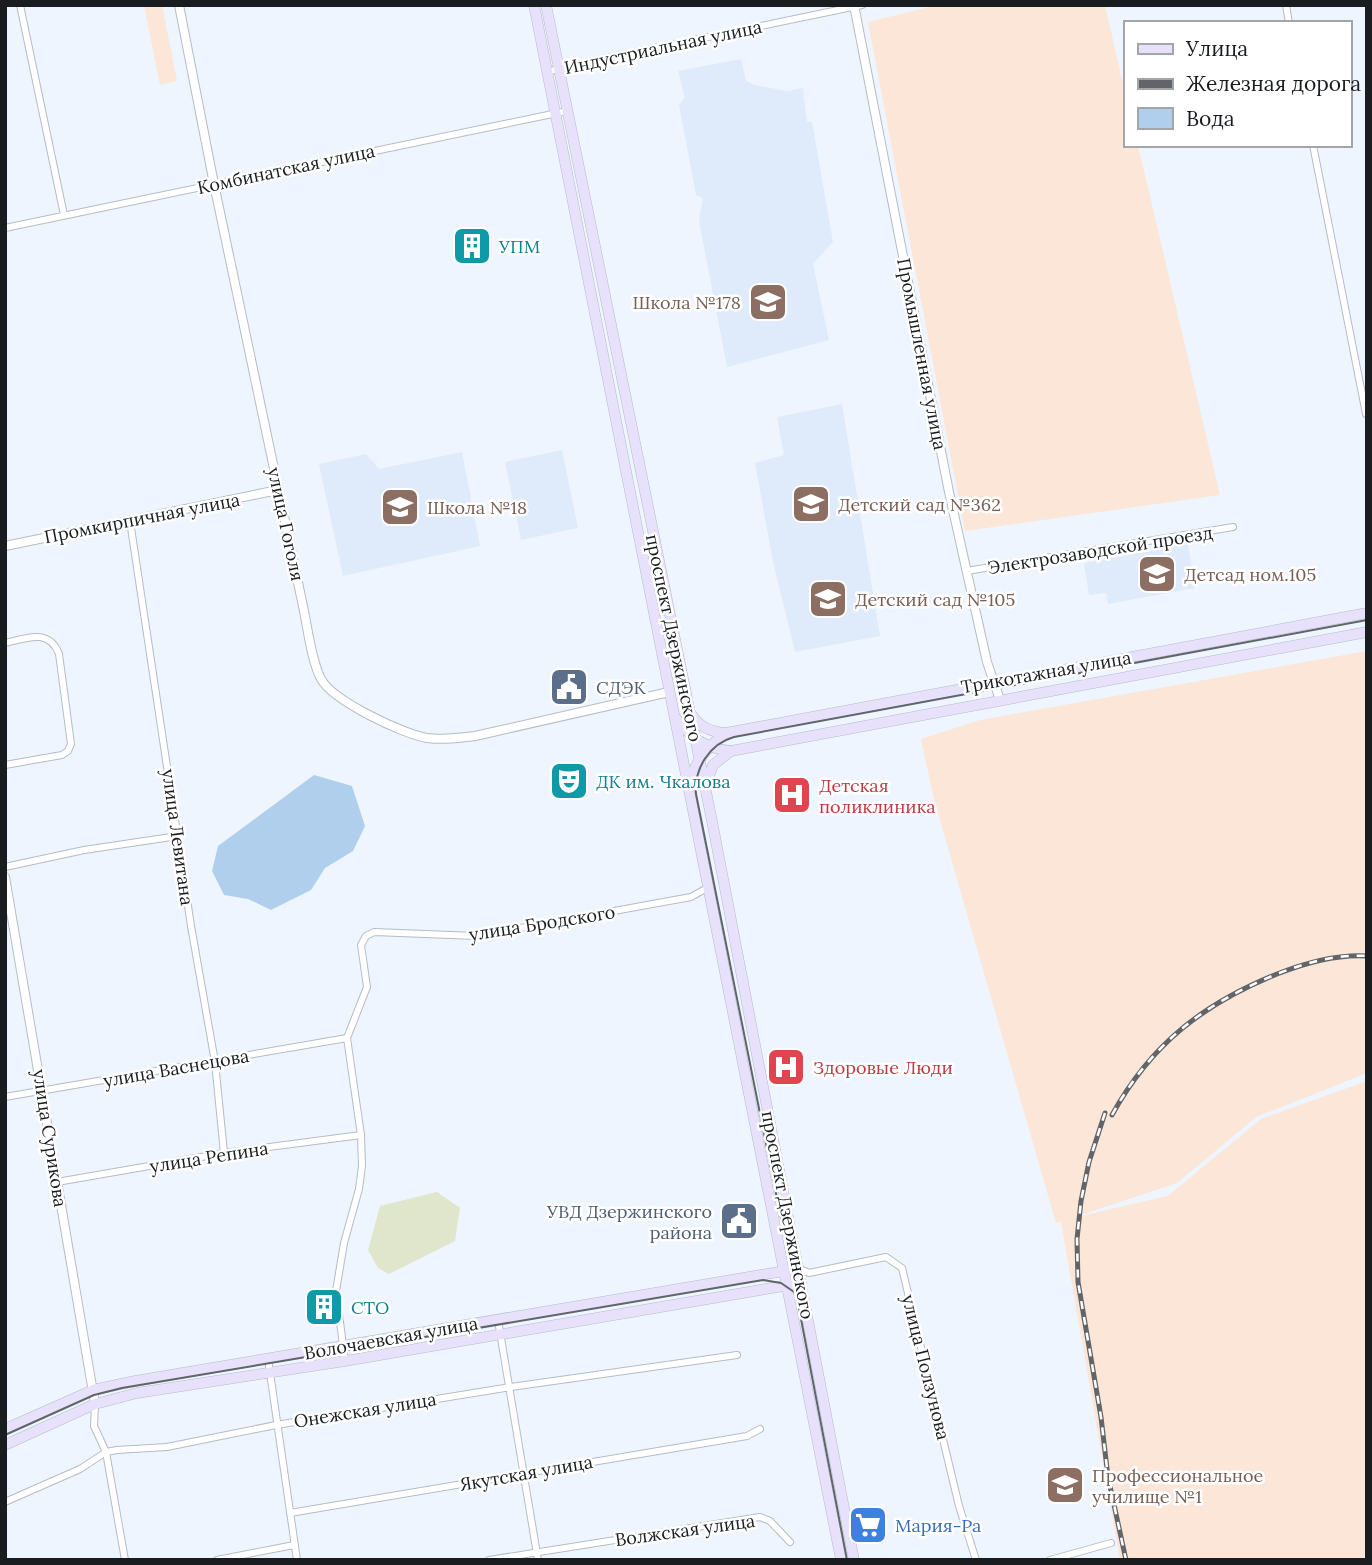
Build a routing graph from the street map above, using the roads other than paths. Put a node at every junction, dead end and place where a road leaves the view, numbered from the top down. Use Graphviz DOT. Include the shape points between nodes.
graph roads {
  1 [pos="20,5"];
  2 [pos="179,5"];
  3 [pos="534,5"];
  4 [pos="546,5"];
  5 [pos="857,6"];
  6 [pos="558,69"];
  7 [pos="546,72"];
  8 [pos="567,111"];
  9 [pos="554,114"];
  10 [pos="1313,147"];
  11 [pos="214,184"];
  12 [pos="64,215"];
  13 [pos="5,228"];
  14 [pos="1366,414"];
  15 [pos="278,491"];
  16 [pos="130,521"];
  17 [pos="1233,527"];
  18 [pos="5,546"];
  19 [pos="967,571"];
  20 [pos="1367,613"];
  21 [pos="1367,632"];
  22 [pos="5,643"];
  23 [pos="992,682"];
  24 [pos="668,692"];
  25 [pos="1000,699"];
  26 [pos="688,708"];
  27 [pos="673,713"];
  28 [pos="726,733"];
  29 [pos="695,738"];
  30 [pos="709,747"];
  31 [pos="731,751"];
  32 [pos="699,760"];
  33 [pos="5,765"];
  34 [pos="705,788"];
  35 [pos="689,795"];
  36 [pos="178,836"];
  37 [pos="5,867"];
  38 [pos="5,877"];
  39 [pos="707,888"];
  40 [pos="347,1038"];
  41 [pos="215,1062"];
  42 [pos="43,1090"];
  43 [pos="5,1097"];
  44 [pos="361,1135"];
  45 [pos="224,1153"];
  46 [pos="58,1182"];
  47 [pos="798,1268"];
  48 [pos="784,1271"];
  49 [pos="809,1273"];
  50 [pos="801,1283"];
  51 [pos="787,1285"];
  52 [pos="498,1320"];
  53 [pos="501,1334"];
  54 [pos="343,1347"];
  55 [pos="737,1355"];
  56 [pos="268,1359"];
  57 [pos="345,1361"];
  58 [pos="270,1371"];
  59 [pos="511,1387"];
  60 [pos="94,1398"];
  61 [pos="276,1425"];
  62 [pos="5,1429"];
  63 [pos="760,1429"];
  64 [pos="5,1445"];
  65 [pos="106,1452"];
  66 [pos="524,1472"];
  67 [pos="5,1502"];
  68 [pos="289,1513"];
  69 [pos="790,1542"];
  70 [pos="1111,1543"];
  71 [pos="294,1545"];
  72 [pos="537,1552"];
  73 [pos="125,1560"];
  74 [pos="216,1560"];
  75 [pos="297,1560"];
  76 [pos="489,1560"];
  77 [pos="538,1560"];
  78 [pos="841,1560"];
  79 [pos="853,1560"];
  80 [pos="976,1560"];
  81 [pos="1050,1560"];
  1 -- 12 [label="street"];
  2 -- 11 [label="street, улица Гоголя"];
  3 -- 7 [label="main road, проспект Дзержинского"];
  4 -- 6 [label="main road, проспект Дзержинского"];
  5 -- 6 [label="street, Индустриальная улица"];
  5 -- 19 [label="street, Промышленная улица"];
  6 -- 7 [label="street, Индустриальная улица"];
  6 -- 8 [label="main road, проспект Дзержинского"];
  7 -- 9 [label="main road, проспект Дзержинского"];
  8 -- 9 [label="street, Комбинатская улица"];
  8 -- 26 [label="main road, проспект Дзержинского"];
  9 -- 11 [label="street, Комбинатская улица"];
  9 -- 24 [label="main road, проспект Дзержинского"];
  10 -- 14 [label="street"];
  11 -- 12 [label="street, Комбинатская улица"];
  11 -- 15 [label="street, улица Гоголя"];
  12 -- 13 [label="street, Комбинатская улица"];
  15 -- 16 [label="street, Промкирпичная улица"];
  15 -- 24 [label="street, улица Гоголя" via="319,676 327,689 364,713 424,737 443,739 475,736"];
  16 -- 18 [label="street, Промкирпичная улица"];
  16 -- 36 [label="street, улица Левитана"];
  17 -- 19 [label="street, Электрозаводской проезд"];
  19 -- 23 [label="street, Промышленная улица"];
  20 -- 23 [label="main road, Трикотажная улица"];
  21 -- 25 [label="main road, Трикотажная улица"];
  22 -- 33 [label="street" via="40,637 53,641 59,654 71,744 62,755"];
  23 -- 25 [label="street, Промышленная улица"];
  23 -- 28 [label="main road, Трикотажная улица"];
  24 -- 27 [label="main road, проспект Дзержинского"];
  25 -- 31 [label="main road, Трикотажная улица"];
  26 -- 28 [label="main road" via="709,730"];
  26 -- 29 [label="main road, проспект Дзержинского"];
  27 -- 29 [label="main road"];
  27 -- 35 [label="main road, проспект Дзержинского"];
  28 -- 30 [label="main road"];
  29 -- 30 [label="main road"];
  29 -- 32 [label="main road, проспект Дзержинского"];
  30 -- 31 [label="main road"];
  30 -- 32 [label="main road"];
  31 -- 34 [label="main road" via="713,765"];
  32 -- 34 [label="main road, проспект Дзержинского"];
  32 -- 35 [label="main road"];
  34 -- 47 [label="main road, проспект Дзержинского"];
  35 -- 39 [label="main road, проспект Дзержинского"];
  36 -- 37 [label="street"];
  36 -- 41 [label="street, улица Левитана"];
  38 -- 42 [label="street, улица Сурикова"];
  39 -- 40 [label="street, улица Бродского" via="691,897 475,936 374,932 361,945 367,987"];
  39 -- 48 [label="main road, проспект Дзержинского"];
  40 -- 41 [label="street, улица Васнецова"];
  40 -- 44 [label="street"];
  41 -- 42 [label="street, улица Васнецова"];
  41 -- 45 [label="street, улица Левитана"];
  42 -- 43 [label="street, улица Васнецова"];
  42 -- 46 [label="street, улица Сурикова"];
  44 -- 45 [label="street, улица Репина"];
  44 -- 54 [label="street" via="359,1189 336,1291"];
  45 -- 46 [label="street, улица Репина"];
  46 -- 60 [label="street, улица Сурикова"];
  47 -- 48 [label="main road, Волочаевская улица"];
  47 -- 49 [label="street"];
  47 -- 50 [label="main road, проспект Дзержинского"];
  48 -- 51 [label="main road, проспект Дзержинского"];
  48 -- 52 [label="main road, Волочаевская улица"];
  49 -- 50 [label="street"];
  49 -- 80 [label="street, улица Ползунова" via="886,1257 902,1268"];
  50 -- 51 [label="main road, Волочаевская улица"];
  50 -- 79 [label="main road, проспект Дзержинского"];
  51 -- 53 [label="main road, Волочаевская улица"];
  51 -- 78 [label="main road, проспект Дзержинского"];
  52 -- 53 [label="street"];
  52 -- 54 [label="main road, Волочаевская улица"];
  53 -- 57 [label="main road, Волочаевская улица"];
  53 -- 59 [label="street"];
  54 -- 56 [label="main road, Волочаевская улица"];
  54 -- 57 [label="street"];
  55 -- 59 [label="street, Онежская улица"];
  56 -- 58 [label="street"];
  56 -- 60 [label="main road, Волочаевская улица" via="135,1381"];
  57 -- 58 [label="main road, Волочаевская улица"];
  58 -- 60 [label="main road, Волочаевская улица"];
  58 -- 61 [label="street"];
  59 -- 61 [label="street, Онежская улица"];
  59 -- 66 [label="street"];
  60 -- 62 [label="main road, Волочаевская улица"];
  60 -- 64 [label="main road, Волочаевская улица"];
  60 -- 65 [label="street" via="94,1426"];
  61 -- 65 [label="street, Онежская улица" via="167,1447"];
  61 -- 68 [label="street"];
  63 -- 66 [label="street, Якутская улица" via="747,1436"];
  65 -- 67 [label="street, Онежская улица" via="80,1469"];
  65 -- 73 [label="street"];
  66 -- 68 [label="street, Якутская улица"];
  66 -- 72 [label="street"];
  68 -- 71 [label="street"];
  69 -- 72 [label="street, Волжская улица" via="760,1517"];
  70 -- 81 [label="street"];
  71 -- 74 [label="street"];
  71 -- 75 [label="street"];
  72 -- 76 [label="street, Волжская улица"];
  72 -- 77 [label="street"];
}
